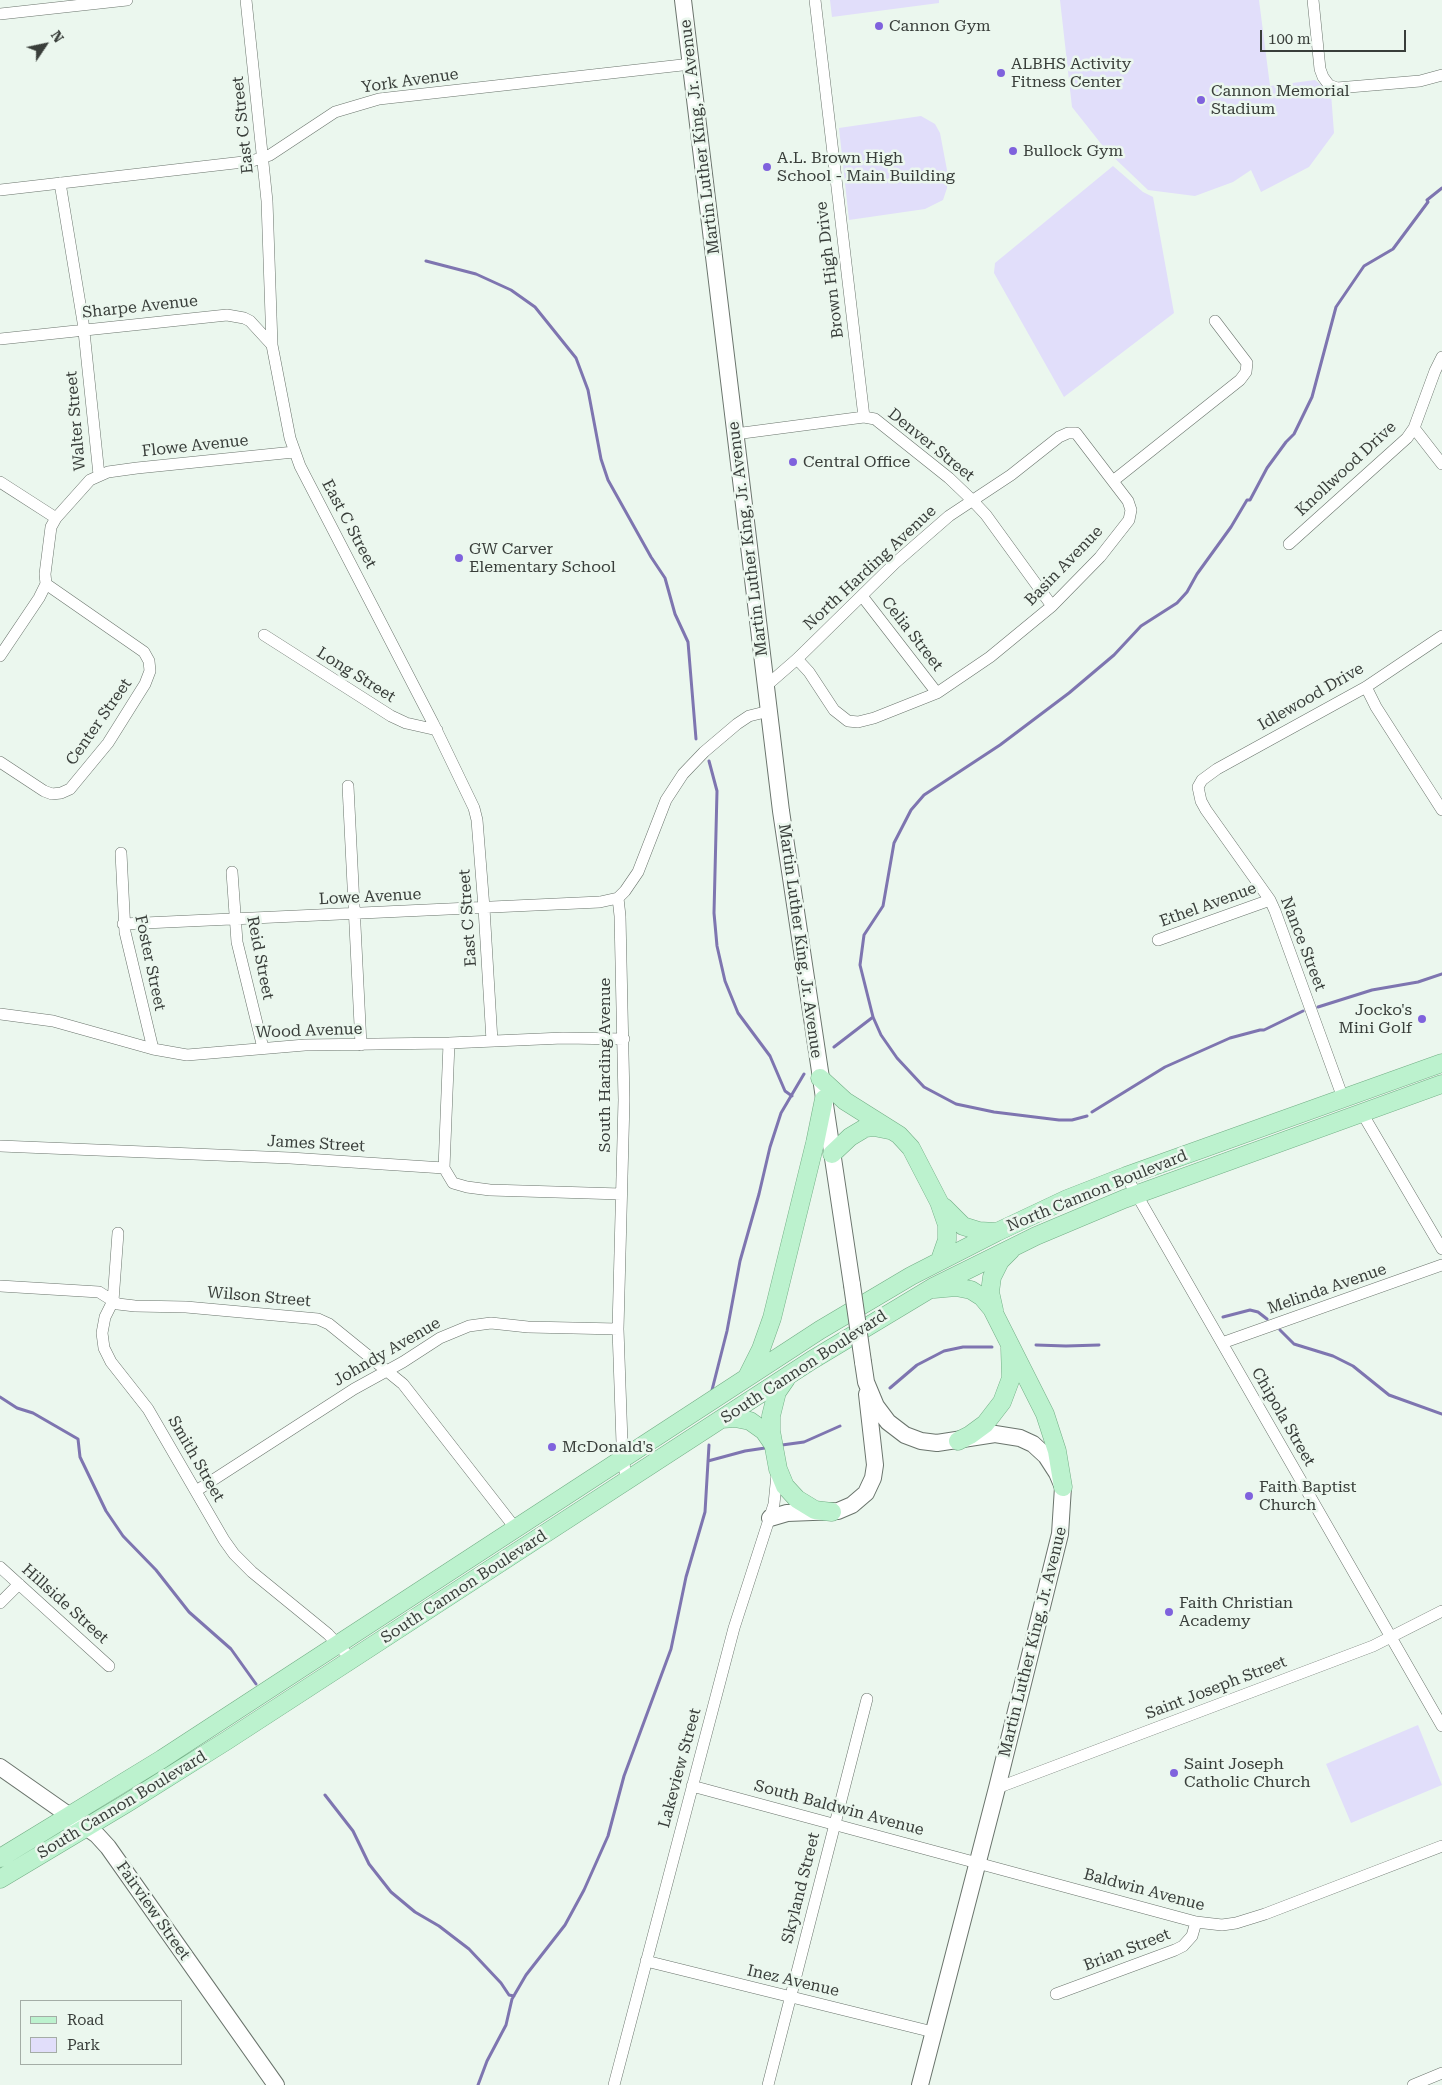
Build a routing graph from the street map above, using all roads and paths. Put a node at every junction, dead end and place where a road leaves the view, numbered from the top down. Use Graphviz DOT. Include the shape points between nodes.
graph roads {
  1 [pos="127,0"];
  2 [pos="246,0"];
  3 [pos="683,0"];
  4 [pos="815,0"];
  5 [pos="1313,0"];
  6 [pos="0,14"];
  7 [pos="691,64"];
  8 [pos="1442,75"];
  9 [pos="262,158"];
  10 [pos="60,183"];
  11 [pos="0,190"];
  12 [pos="1215,321"];
  13 [pos="84,330"];
  14 [pos="0,339"];
  15 [pos="272,346"];
  16 [pos="1442,357"];
  17 [pos="864,417"];
  18 [pos="1414,428"];
  19 [pos="1076,433"];
  20 [pos="735,434"];
  21 [pos="294,452"];
  22 [pos="1442,464"];
  23 [pos="99,475"];
  24 [pos="1113,481"];
  25 [pos="0,482"];
  26 [pos="972,500"];
  27 [pos="56,518"];
  28 [pos="1289,544"];
  29 [pos="46,584"];
  30 [pos="862,596"];
  31 [pos="1052,606"];
  32 [pos="264,635"];
  33 [pos="1442,636"];
  34 [pos="0,656"];
  35 [pos="797,659"];
  36 [pos="766,686"];
  37 [pos="1366,687"];
  38 [pos="937,693"];
  39 [pos="769,711"];
  40 [pos="437,730"];
  41 [pos="0,762"];
  42 [pos="348,786"];
  43 [pos="1198,787"];
  44 [pos="1442,810"];
  45 [pos="121,853"];
  46 [pos="232,872"];
  47 [pos="618,898"];
  48 [pos="1270,900"];
  49 [pos="484,908"];
  50 [pos="354,914"];
  51 [pos="235,918"];
  52 [pos="124,924"];
  53 [pos="1158,940"];
  54 [pos="0,1014"];
  55 [pos="624,1039"];
  56 [pos="492,1042"];
  57 [pos="449,1044"];
  58 [pos="361,1045"];
  59 [pos="263,1048"];
  60 [pos="153,1049"];
  61 [pos="1442,1063"];
  62 [pos="820,1078"];
  63 [pos="1442,1084"];
  64 [pos="1343,1098"];
  65 [pos="824,1099"];
  66 [pos="1362,1113"];
  67 [pos="892,1131"];
  68 [pos="0,1146"];
  69 [pos="832,1154"];
  70 [pos="444,1168"];
  71 [pos="1126,1176"];
  72 [pos="620,1194"];
  73 [pos="1136,1194"];
  74 [pos="939,1202"];
  75 [pos="997,1232"];
  76 [pos="118,1234"];
  77 [pos="1027,1240"];
  78 [pos="1442,1249"];
  79 [pos="940,1260"];
  80 [pos="1442,1265"];
  81 [pos="0,1286"];
  82 [pos="926,1291"];
  83 [pos="113,1301"];
  84 [pos="997,1317"];
  85 [pos="618,1329"];
  86 [pos="1008,1338"];
  87 [pos="1222,1343"];
  88 [pos="864,1367"];
  89 [pos="388,1370"];
  90 [pos="796,1371"];
  91 [pos="746,1378"];
  92 [pos="721,1419"];
  93 [pos="958,1441"];
  94 [pos="774,1452"];
  95 [pos="624,1459"];
  96 [pos="626,1482"];
  97 [pos="1063,1487"];
  98 [pos="196,1491"];
  99 [pos="832,1512"];
  100 [pos="770,1518"];
  101 [pos="516,1529"];
  102 [pos="0,1567"];
  103 [pos="19,1584"];
  104 [pos="0,1603"];
  105 [pos="1442,1611"];
  106 [pos="1391,1638"];
  107 [pos="337,1645"];
  108 [pos="352,1660"];
  109 [pos="109,1666"];
  110 [pos="868,1698"];
  111 [pos="1442,1726"];
  112 [pos="0,1767"];
  113 [pos="692,1786"];
  114 [pos="997,1788"];
  115 [pos="70,1816"];
  116 [pos="835,1823"];
  117 [pos="86,1828"];
  118 [pos="1442,1846"];
  119 [pos="0,1858"];
  120 [pos="978,1862"];
  121 [pos="0,1879"];
  122 [pos="1196,1922"];
  123 [pos="646,1961"];
  124 [pos="1056,1994"];
  125 [pos="790,1997"];
  126 [pos="933,2032"];
  127 [pos="1442,2073"];
  128 [pos="276,2085"];
  129 [pos="614,2085"];
  130 [pos="768,2085"];
  131 [pos="920,2085"];
  132 [pos="1413,2085"];
  1 -- 6 [label="street"];
  2 -- 9 [label="street, East C Street"];
  3 -- 7 [label="main road, Martin Luther King, Jr. Avenue"];
  4 -- 17 [label="street, Brown High Drive"];
  5 -- 8 [label="street" via="1320,69 1329,85 1337,88 1420,81"];
  7 -- 9 [label="street, York Avenue" via="380,99 335,112"];
  7 -- 20 [label="main road, Martin Luther King, Jr. Avenue"];
  9 -- 10 [label="street, York Avenue"];
  9 -- 15 [label="street, East C Street"];
  10 -- 11 [label="street, York Avenue"];
  10 -- 13 [label="street, Walter Street"];
  12 -- 24 [label="street" via="1247,363 1246,372"];
  13 -- 14 [label="street, Sharpe Avenue"];
  13 -- 15 [label="street, Sharpe Avenue" via="227,315 250,321"];
  13 -- 23 [label="street, Walter Street"];
  15 -- 21 [label="street, East C Street"];
  16 -- 18 [label="street, Knollwood Drive"];
  17 -- 20 [label="street, Denver Street"];
  17 -- 26 [label="street, Denver Street" via="875,419 889,429"];
  18 -- 22 [label="street"];
  18 -- 28 [label="street, Knollwood Drive" via="1407,438"];
  19 -- 24 [label="street, Basin Avenue"];
  19 -- 26 [label="street, North Harding Avenue" via="1058,437 1011,475"];
  20 -- 36 [label="main road, Martin Luther King, Jr. Avenue"];
  21 -- 23 [label="street, Flowe Avenue" via="137,468"];
  21 -- 40 [label="street, East C Street"];
  23 -- 27 [label="street, Walter Street" via="83,487"];
  24 -- 31 [label="street, Basin Avenue" via="1128,501 1131,510 1129,520 1100,557"];
  25 -- 27 [label="street"];
  26 -- 30 [label="street, North Harding Avenue" via="915,545"];
  26 -- 31 [label="street, Denver Street" via="986,514"];
  27 -- 29 [label="street, Walter Street" via="49,536"];
  29 -- 34 [label="street, Walter Street"];
  29 -- 41 [label="street, Center Street" via="144,652 150,661 150,671 146,684 108,743 70,788 52,794"];
  30 -- 35 [label="street, North Harding Avenue"];
  30 -- 38 [label="street, Celia Street"];
  31 -- 38 [label="street, Basin Avenue" via="990,657"];
  32 -- 40 [label="street, Long Street" via="390,716"];
  33 -- 37 [label="street, Idlewood Drive"];
  35 -- 36 [label="street, North Harding Avenue"];
  35 -- 38 [label="street, Basin Avenue" via="834,710 848,721 874,718"];
  36 -- 39 [label="main road, Martin Luther King, Jr. Avenue"];
  37 -- 43 [label="street, Idlewood Drive" via="1218,769 1202,780"];
  37 -- 44 [label="street"];
  39 -- 47 [label="street" via="749,716 737,724 683,774 666,800 638,872"];
  39 -- 62 [label="main road, Martin Luther King, Jr. Avenue"];
  40 -- 49 [label="street, East C Street" via="474,808"];
  42 -- 50 [label="street"];
  43 -- 48 [label="street, Nance Street" via="1206,810"];
  45 -- 52 [label="street, Foster Street"];
  46 -- 51 [label="street, Reid Street"];
  47 -- 49 [label="street, Lowe Avenue" via="600,902"];
  47 -- 55 [label="street, South Harding Avenue"];
  48 -- 53 [label="street, Ethel Avenue"];
  48 -- 64 [label="street, Nance Street"];
  49 -- 50 [label="street, Lowe Avenue"];
  49 -- 56 [label="street, East C Street"];
  50 -- 51 [label="street, Lowe Avenue"];
  50 -- 58 [label="street"];
  51 -- 52 [label="street, Lowe Avenue"];
  51 -- 59 [label="street, Reid Street" via="237,942"];
  52 -- 60 [label="street, Foster Street"];
  54 -- 60 [label="street, Wood Avenue" via="53,1021"];
  55 -- 56 [label="street, Wood Avenue"];
  55 -- 72 [label="street, South Harding Avenue"];
  56 -- 57 [label="street, Wood Avenue"];
  57 -- 58 [label="street, Wood Avenue"];
  57 -- 70 [label="street"];
  58 -- 59 [label="street, Wood Avenue"];
  59 -- 60 [label="street, Wood Avenue" via="187,1055"];
  61 -- 64 [label="main road, North Cannon Boulevard"];
  62 -- 65 [label="main road, Martin Luther King, Jr. Avenue"];
  62 -- 67 [label="main road"];
  63 -- 66 [label="main road, North Cannon Boulevard"];
  64 -- 71 [label="main road, North Cannon Boulevard"];
  65 -- 69 [label="main road"];
  65 -- 91 [label="main road" via="816,1143 769,1327"];
  66 -- 73 [label="main road, North Cannon Boulevard"];
  66 -- 78 [label="street"];
  67 -- 69 [label="main road" via="865,1128"];
  67 -- 74 [label="main road" via="912,1148"];
  68 -- 70 [label="street, James Street"];
  69 -- 88 [label="main road, bridge"];
  70 -- 72 [label="street" via="453,1183 466,1187"];
  71 -- 73 [label="street, Chipola Street"];
  71 -- 75 [label="main road, North Cannon Boulevard"];
  72 -- 85 [label="street, South Harding Avenue"];
  73 -- 77 [label="main road, North Cannon Boulevard"];
  73 -- 87 [label="street, Chipola Street"];
  74 -- 75 [label="main road" via="963,1226"];
  74 -- 79 [label="main road" via="948,1233"];
  75 -- 79 [label="main road, North Cannon Boulevard"];
  76 -- 83 [label="street, Smith Street"];
  77 -- 82 [label="main road, North Cannon Boulevard"];
  77 -- 84 [label="main road" via="1008,1254 994,1272 990,1292"];
  79 -- 91 [label="main road, North Cannon Boulevard" via="820,1330"];
  80 -- 87 [label="street, Melinda Avenue"];
  81 -- 83 [label="street, Wilson Street" via="99,1292"];
  82 -- 84 [label="main road" via="950,1287 971,1290 982,1297"];
  82 -- 90 [label="main road, South Cannon Boulevard"];
  83 -- 89 [label="street, Wilson Street" via="135,1306 312,1317 329,1324"];
  83 -- 98 [label="street, Smith Street" via="103,1325 104,1348 111,1362 148,1408"];
  84 -- 86 [label="main road"];
  85 -- 89 [label="street, Johndy Avenue" via="491,1323 469,1326 440,1338"];
  85 -- 95 [label="street, South Harding Avenue"];
  86 -- 93 [label="main road" via="1012,1366 1010,1385 1004,1399 985,1424"];
  86 -- 97 [label="main road" via="1048,1421"];
  87 -- 106 [label="street, Chipola Street"];
  88 -- 93 [label="main road" via="876,1406 896,1429 926,1442"];
  88 -- 99 [label="main road" via="874,1458 873,1478 860,1500"];
  89 -- 98 [label="street, Johndy Avenue"];
  89 -- 101 [label="street, Wilson Street" via="412,1393"];
  90 -- 92 [label="main road, South Cannon Boulevard"];
  90 -- 94 [label="main road" via="780,1385 774,1398 771,1424"];
  91 -- 95 [label="main road, South Cannon Boulevard"];
  92 -- 94 [label="main road" via="750,1421 762,1429"];
  92 -- 96 [label="main road, South Cannon Boulevard"];
  93 -- 97 [label="main road" via="995,1434 1025,1440 1046,1456"];
  94 -- 99 [label="main road" via="782,1480 793,1496 813,1509"];
  94 -- 100 [label="street, Lakeview Street" via="776,1490"];
  95 -- 96 [label="street, South Harding Avenue"];
  95 -- 101 [label="main road, South Cannon Boulevard"];
  96 -- 108 [label="main road, South Cannon Boulevard"];
  97 -- 114 [label="main road, Martin Luther King, Jr. Avenue" via="1060,1534"];
  98 -- 107 [label="street, Smith Street" via="234,1554"];
  99 -- 100 [label="main road" via="787,1513"];
  100 -- 113 [label="street, Lakeview Street" via="734,1628"];
  101 -- 107 [label="main road, South Cannon Boulevard"];
  102 -- 103 [label="street, Hillside Street"];
  103 -- 104 [label="street"];
  103 -- 109 [label="street, Hillside Street"];
  105 -- 106 [label="street, Saint Joseph Street"];
  106 -- 111 [label="street, Chipola Street"];
  106 -- 114 [label="street, Saint Joseph Street"];
  107 -- 108 [label="street, Smith Street"];
  107 -- 115 [label="main road, South Cannon Boulevard"];
  108 -- 117 [label="main road, South Cannon Boulevard"];
  110 -- 116 [label="street, Skyland Street"];
  112 -- 115 [label="main road, Fairview Street"];
  113 -- 116 [label="street, South Baldwin Avenue"];
  113 -- 123 [label="street, Lakeview Street"];
  114 -- 120 [label="main road, Martin Luther King, Jr. Avenue"];
  115 -- 117 [label="main road, Fairview Street"];
  115 -- 119 [label="main road, South Cannon Boulevard"];
  116 -- 120 [label="street, South Baldwin Avenue"];
  116 -- 125 [label="street, Skyland Street"];
  117 -- 121 [label="main road, South Cannon Boulevard"];
  117 -- 128 [label="main road, Fairview Street" via="108,1847"];
  118 -- 122 [label="street, Baldwin Avenue" via="1244,1921 1222,1925"];
  120 -- 122 [label="street, Baldwin Avenue"];
  120 -- 126 [label="main road, Martin Luther King, Jr. Avenue"];
  122 -- 124 [label="street, Brian Street" via="1192,1936 1176,1950"];
  123 -- 125 [label="street, Inez Avenue"];
  123 -- 129 [label="street, Lakeview Street"];
  125 -- 126 [label="street, Inez Avenue"];
  125 -- 130 [label="street, Skyland Street"];
  126 -- 131 [label="main road, Martin Luther King, Jr. Avenue"];
  127 -- 132 [label="street"];
}
